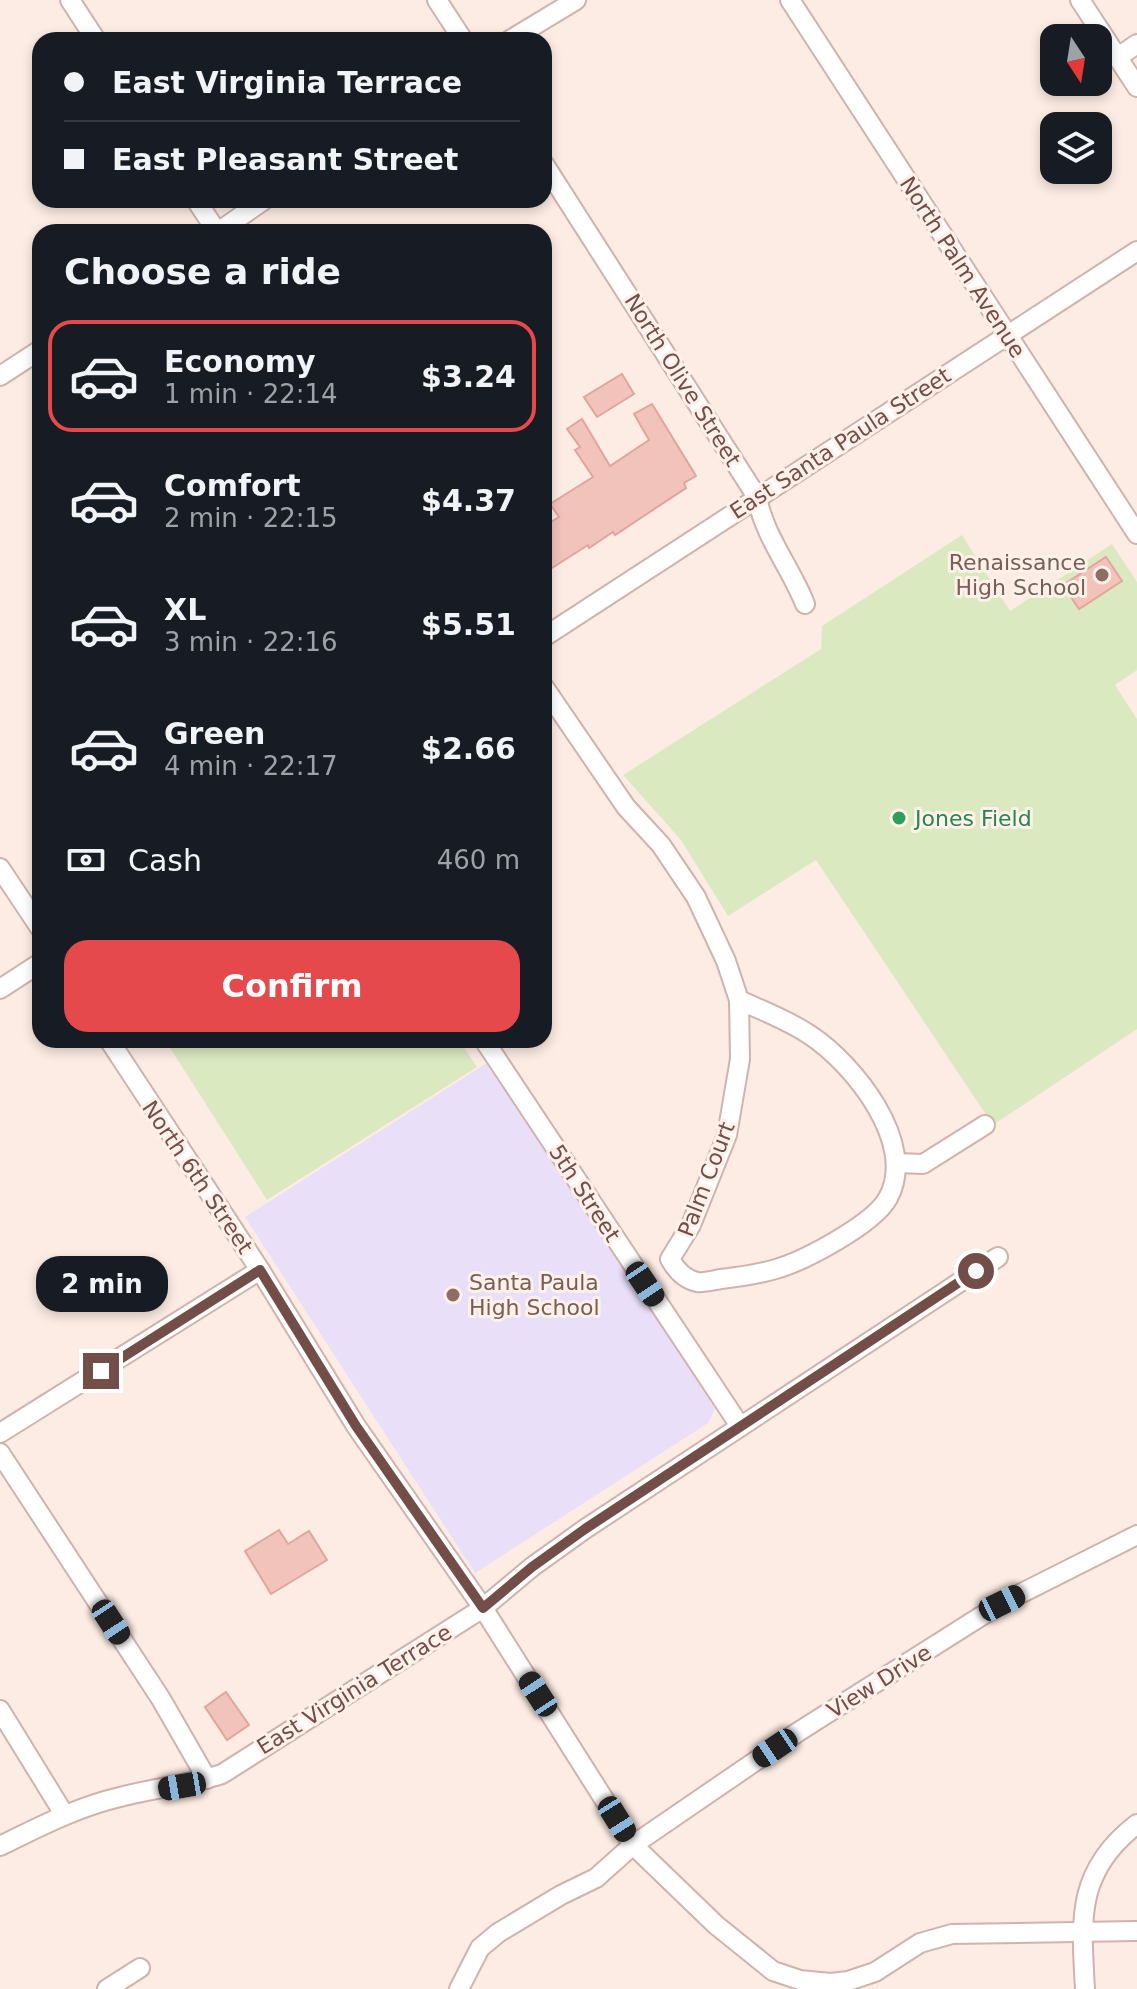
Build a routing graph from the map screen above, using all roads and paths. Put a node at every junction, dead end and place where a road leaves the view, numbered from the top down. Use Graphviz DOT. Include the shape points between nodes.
graph roads {
  1 [pos="70,0"];
  2 [pos="437,0"];
  3 [pos="576,0"];
  4 [pos="790,0"];
  5 [pos="1080,0"];
  6 [pos="91,32"];
  7 [pos="458,32"];
  8 [pos="523,32"];
  9 [pos="1137,44"];
  10 [pos="1118,57"];
  11 [pos="1137,87"];
  12 [pos="552,177"];
  13 [pos="252,208"];
  14 [pos="229,224"];
  15 [pos="1137,251"];
  16 [pos="1007,335"];
  17 [pos="32,356"];
  18 [pos="0,376"];
  19 [pos="757,497"];
  20 [pos="1137,534"];
  21 [pos="805,604"];
  22 [pos="552,632"];
  23 [pos="552,699"];
  24 [pos="0,868"];
  25 [pos="32,916"];
  26 [pos="32,968"];
  27 [pos="0,989"];
  28 [pos="739,1000"];
  29 [pos="114,1048"];
  30 [pos="489,1048"];
  31 [pos="985,1125"];
  32 [pos="897,1163"];
  33 [pos="998,1257"];
  34 [pos="260,1270"];
  35 [pos="740,1426"];
  36 [pos="0,1433"];
  37 [pos="0,1453"];
  38 [pos="1137,1535"];
  39 [pos="483,1608"];
  40 [pos="0,1710"];
  41 [pos="207,1779"];
  42 [pos="64,1814"];
  43 [pos="1137,1824"];
  44 [pos="633,1845"];
  45 [pos="0,1846"];
  46 [pos="1137,1931"];
  47 [pos="1082,1934"];
  48 [pos="140,1968"];
  49 [pos="107,1989"];
  50 [pos="459,1989"];
  51 [pos="1085,1989"];
  1 -- 6 [label="street"];
  2 -- 7 [label="street"];
  3 -- 8 [label="street"];
  4 -- 16 [label="street, North Palm Avenue"];
  5 -- 10 [label="street"];
  9 -- 10 [label="street"];
  10 -- 11 [label="street"];
  12 -- 19 [label="street, North Olive Street"];
  13 -- 14 [label="street"];
  15 -- 16 [label="street, East Santa Paula Street"];
  16 -- 19 [label="street, East Santa Paula Street"];
  16 -- 20 [label="street, North Palm Avenue"];
  17 -- 18 [label="street"];
  19 -- 21 [label="street, North Olive Street" via="761,519"];
  19 -- 22 [label="street, East Santa Paula Street"];
  23 -- 28 [label="street, Palm Court" via="696,897"];
  24 -- 25 [label="street"];
  26 -- 27 [label="street"];
  28 -- 32 [label="street" via="813,1037 854,1075 880,1114"];
  28 -- 32 [label="street, Palm Court" via="740,1059 727,1135 691,1225 670,1259 678,1272 698,1282 747,1275 776,1269 839,1239 882,1207 895,1184"];
  29 -- 34 [label="street, North 6th Street"];
  30 -- 35 [label="street, 5th Street"];
  31 -- 32 [label="street" via="923,1164"];
  33 -- 35 [label="street, East Virginia Terrace"];
  34 -- 36 [label="street"];
  34 -- 39 [label="street, North 6th Street" via="356,1426"];
  35 -- 39 [label="street, East Virginia Terrace" via="532,1567"];
  37 -- 41 [label="street" via="161,1699"];
  38 -- 44 [label="street, View Drive" via="1002,1603 798,1732"];
  39 -- 41 [label="street, East Virginia Terrace"];
  39 -- 44 [label="street, North 6th Street"];
  40 -- 42 [label="street"];
  41 -- 42 [label="street, East Virginia Terrace"];
  42 -- 45 [label="street, East Virginia Terrace"];
  43 -- 47 [label="street" via="1095,1870"];
  44 -- 47 [label="street, North 6th Street" via="751,1954 773,1971 800,1980 848,1981 875,1972 920,1943 952,1934"];
  44 -- 50 [label="street, View Drive" via="596,1878 498,1933 480,1948"];
  46 -- 47 [label="street, North 6th Street"];
  47 -- 51 [label="street"];
  48 -- 49 [label="street"];
}
